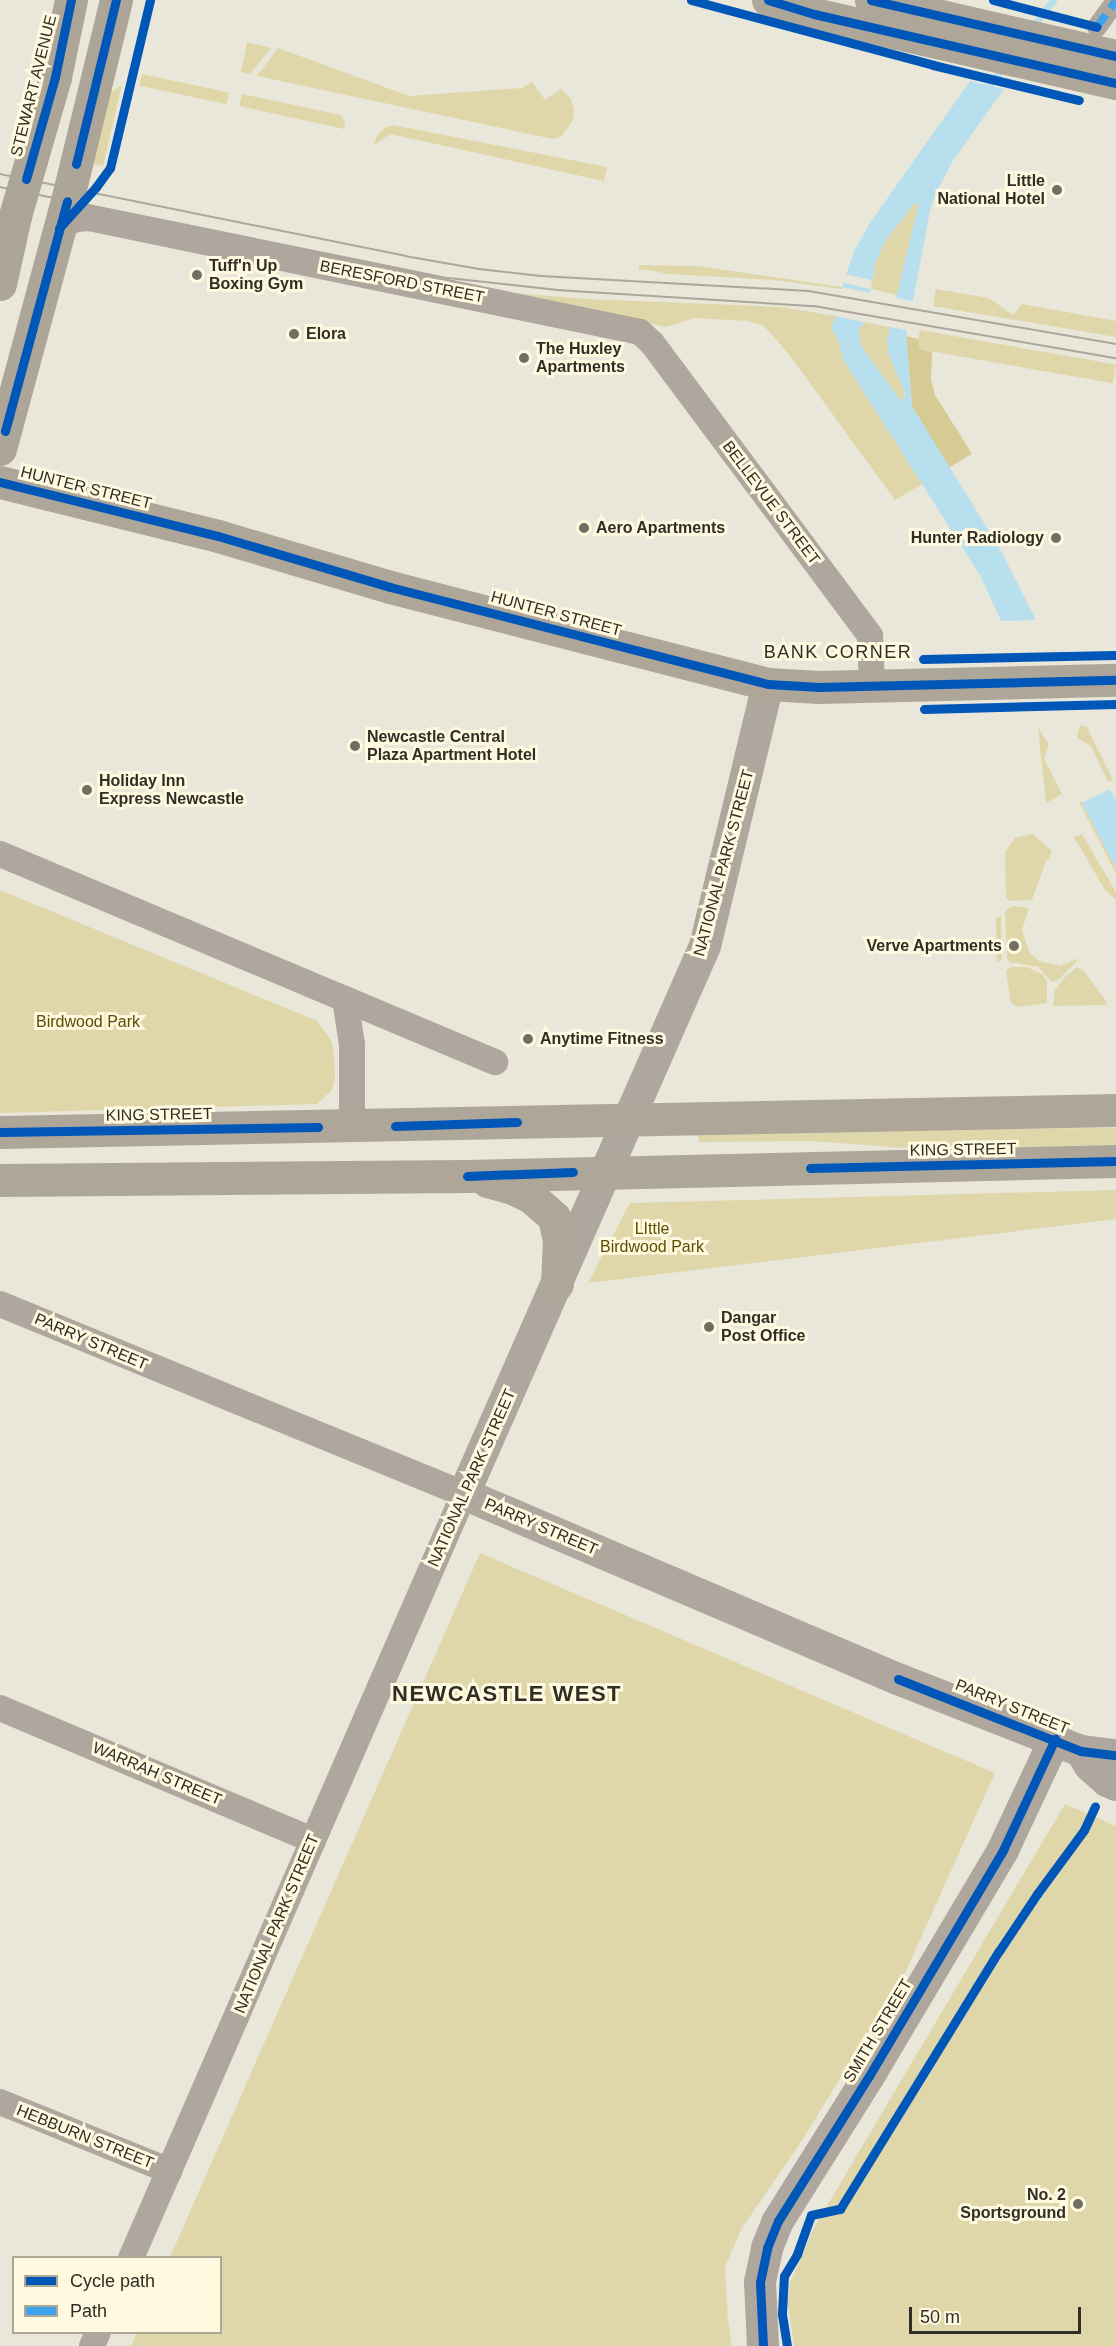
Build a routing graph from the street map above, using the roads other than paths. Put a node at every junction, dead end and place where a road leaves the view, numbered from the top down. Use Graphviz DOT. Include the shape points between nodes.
graph roads {
  1 [pos="71,0"];
  2 [pos="116,0"];
  3 [pos="768,0"];
  4 [pos="871,0"];
  5 [pos="1116,2"];
  6 [pos="1097,27"];
  7 [pos="989,39"];
  8 [pos="1048,52"];
  9 [pos="1116,56"];
  10 [pos="1116,83"];
  11 [pos="59,228"];
  12 [pos="0,284"];
  13 [pos="640,332"];
  14 [pos="0,449"];
  15 [pos="0,482"];
  16 [pos="1116,680"];
  17 [pos="768,684"];
  18 [pos="872,686"];
  19 [pos="0,854"];
  20 [pos="345,999"];
  21 [pos="495,1062"];
  22 [pos="1116,1110"];
  23 [pos="629,1118"];
  24 [pos="352,1127"];
  25 [pos="0,1132"];
  26 [pos="1116,1161"];
  27 [pos="606,1171"];
  28 [pos="467,1176"];
  29 [pos="9,1183"];
  30 [pos="557,1284"];
  31 [pos="0,1304"];
  32 [pos="464,1494"];
  33 [pos="0,1708"];
  34 [pos="1068,1745"];
  35 [pos="1116,1755"];
  36 [pos="1116,1785"];
  37 [pos="313,1840"];
  38 [pos="0,2102"];
  39 [pos="170,2171"];
  40 [pos="132,2256"];
  41 [pos="763,2346"];
  1 -- 12 [label="highway, STEWART AVENUE" via="55,77"];
  2 -- 11 [label="highway"];
  3 -- 7 [label="main road" via="814,14"];
  4 -- 7 [label="main road"];
  5 -- 6 [label="street"];
  7 -- 8 [label="main road"];
  8 -- 9 [label="main road"];
  8 -- 10 [label="main road"];
  11 -- 13 [label="street, BERESFORD STREET" via="76,219 89,218"];
  11 -- 14 [label="highway"];
  13 -- 18 [label="street, BELLEVUE STREET" via="870,636"];
  15 -- 17 [label="main road, HUNTER STREET" via="218,536 390,586"];
  16 -- 18 [label="main road, HUNTER STREET"];
  17 -- 18 [label="main road, HUNTER STREET"];
  17 -- 23 [label="street, NATIONAL PARK STREET" via="705,946"];
  19 -- 20 [label="street"];
  20 -- 21 [label="street"];
  20 -- 24 [label="street" via="352,1045"];
  22 -- 23 [label="main road, KING STREET"];
  23 -- 24 [label="main road, KING STREET"];
  23 -- 27 [label="street, NATIONAL PARK STREET"];
  24 -- 25 [label="main road, KING STREET"];
  26 -- 27 [label="main road, KING STREET"];
  27 -- 28 [label="main road, KING STREET"];
  27 -- 30 [label="street, NATIONAL PARK STREET"];
  28 -- 29 [label="main road, KING STREET"];
  28 -- 30 [label="main road" via="510,1187 531,1197 554,1217 559,1240"];
  30 -- 32 [label="street, NATIONAL PARK STREET"];
  31 -- 32 [label="street, PARRY STREET"];
  32 -- 34 [label="street, PARRY STREET" via="898,1679"];
  32 -- 37 [label="street, NATIONAL PARK STREET"];
  33 -- 37 [label="street, WARRAH STREET"];
  34 -- 35 [label="street, PARRY STREET"];
  34 -- 36 [label="street, PARRY STREET"];
  34 -- 41 [label="street, SMITH STREET" via="870,2076 778,2221 760,2282"];
  37 -- 39 [label="street, NATIONAL PARK STREET"];
  38 -- 39 [label="street, HEBBURN STREET"];
  39 -- 40 [label="street, NATIONAL PARK STREET"];
}
